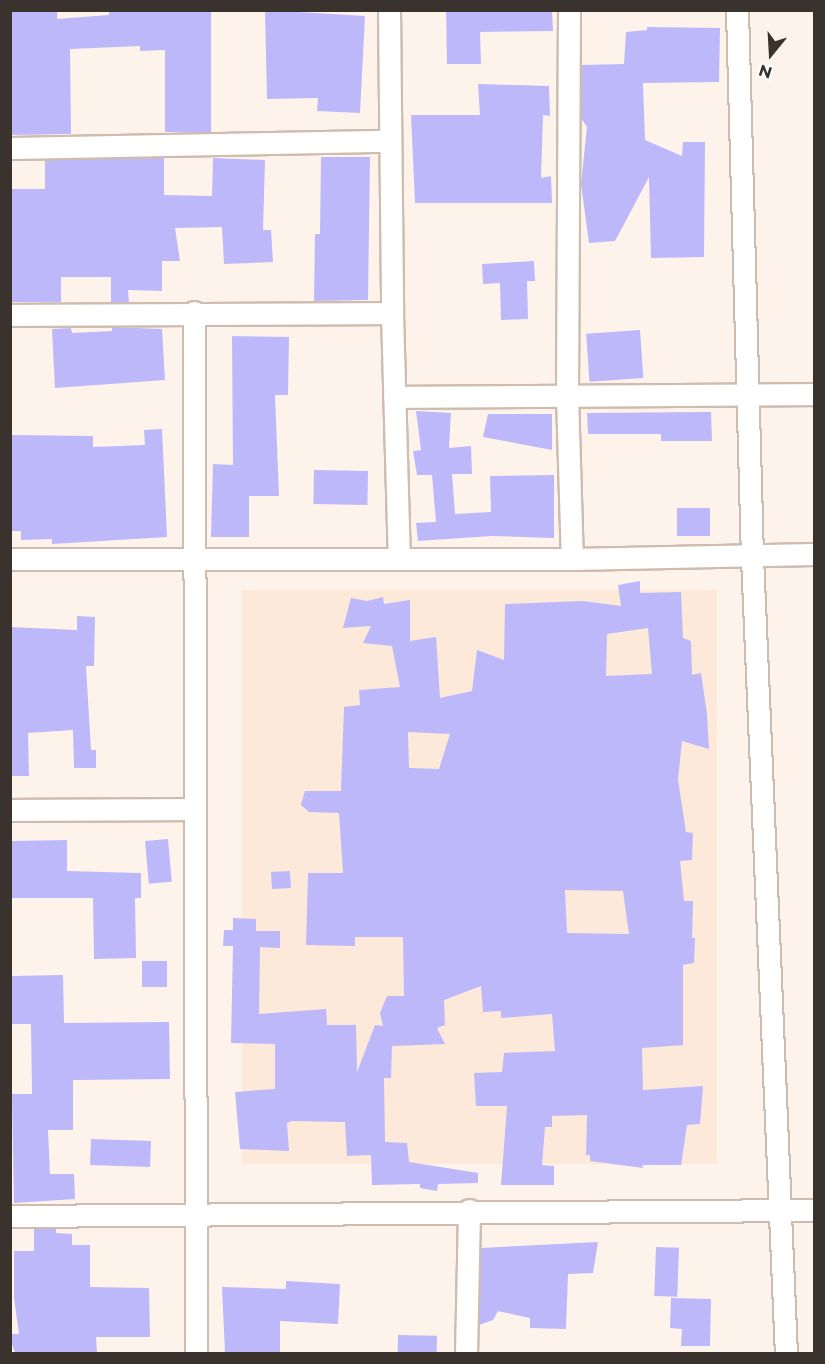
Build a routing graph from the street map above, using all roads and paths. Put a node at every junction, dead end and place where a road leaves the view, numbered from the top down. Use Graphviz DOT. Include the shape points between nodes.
graph roads {
  1 [pos="389,10"];
  2 [pos="569,10"];
  3 [pos="737,10"];
  4 [pos="389,141"];
  5 [pos="10,147"];
  6 [pos="194,312"];
  7 [pos="392,313"];
  8 [pos="10,315"];
  9 [pos="749,393"];
  10 [pos="814,394"];
  11 [pos="567,395"];
  12 [pos="394,397"];
  13 [pos="814,554"];
  14 [pos="752,557"];
  15 [pos="399,558"];
  16 [pos="10,559"];
  17 [pos="572,559"];
  18 [pos="193,561"];
  19 [pos="193,809"];
  20 [pos="10,810"];
  21 [pos="469,1210"];
  22 [pos="814,1210"];
  23 [pos="779,1211"];
  24 [pos="198,1212"];
  25 [pos="10,1216"];
  26 [pos="196,1353"];
  27 [pos="466,1353"];
  28 [pos="786,1353"];
  1 -- 4 [label="street"];
  2 -- 11 [label="street"];
  3 -- 9 [label="street"];
  4 -- 5 [label="street"];
  4 -- 7 [label="street"];
  6 -- 7 [label="street"];
  6 -- 8 [label="street"];
  6 -- 18 [label="street"];
  7 -- 12 [label="street"];
  9 -- 10 [label="street"];
  9 -- 11 [label="street"];
  9 -- 14 [label="street"];
  11 -- 12 [label="street"];
  11 -- 17 [label="street"];
  12 -- 15 [label="street"];
  13 -- 14 [label="street"];
  14 -- 17 [label="street"];
  14 -- 23 [label="street"];
  15 -- 17 [label="street"];
  15 -- 18 [label="street"];
  16 -- 18 [label="street"];
  18 -- 19 [label="street"];
  19 -- 20 [label="street"];
  19 -- 24 [label="street"];
  21 -- 23 [label="street"];
  21 -- 24 [label="street"];
  21 -- 27 [label="street"];
  22 -- 23 [label="street"];
  23 -- 28 [label="street"];
  24 -- 25 [label="street"];
  24 -- 26 [label="street"];
}
